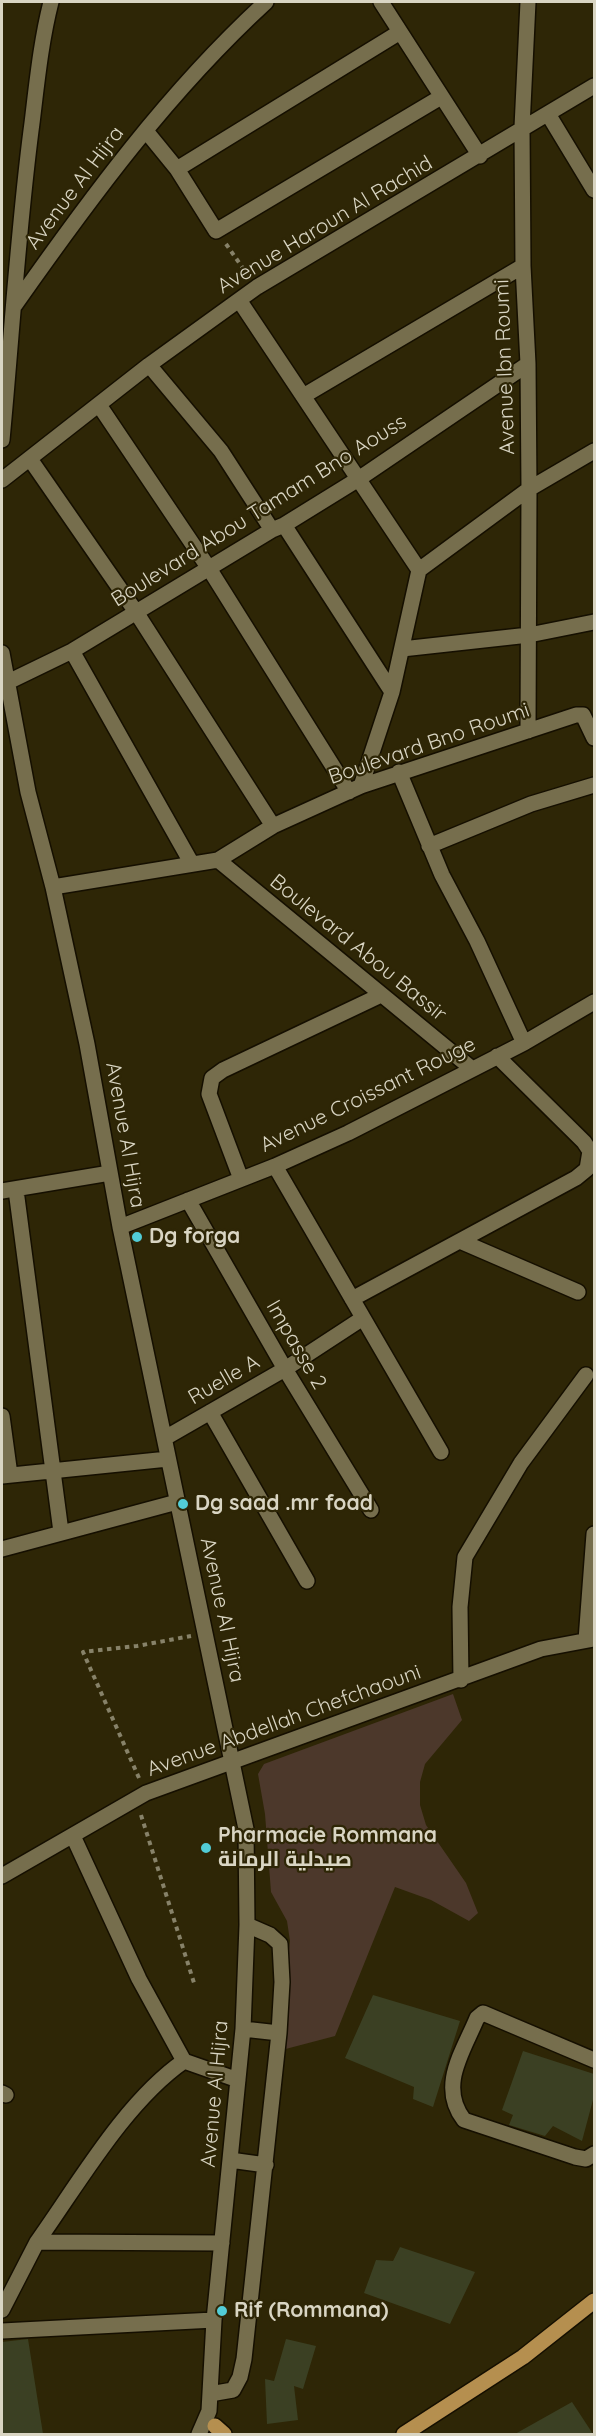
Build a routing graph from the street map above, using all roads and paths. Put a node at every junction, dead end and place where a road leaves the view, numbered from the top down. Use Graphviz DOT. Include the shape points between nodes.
graph roads {
  1 [pos="51,2"];
  2 [pos="266,2"];
  3 [pos="381,2"];
  4 [pos="528,2"];
  5 [pos="400,32"];
  6 [pos="594,86"];
  7 [pos="441,97"];
  8 [pos="548,114"];
  9 [pos="522,127"];
  10 [pos="146,131"];
  11 [pos="480,156"];
  12 [pos="177,169"];
  13 [pos="594,190"];
  14 [pos="216,231"];
  15 [pos="523,266"];
  16 [pos="257,287"];
  17 [pos="239,300"];
  18 [pos="15,304"];
  19 [pos="528,364"];
  20 [pos="149,365"];
  21 [pos="305,394"];
  22 [pos="99,405"];
  23 [pos="2,440"];
  24 [pos="594,451"];
  25 [pos="30,459"];
  26 [pos="360,478"];
  27 [pos="2,480"];
  28 [pos="529,489"];
  29 [pos="278,527"];
  30 [pos="210,570"];
  31 [pos="419,570"];
  32 [pos="136,612"];
  33 [pos="594,622"];
  34 [pos="529,635"];
  35 [pos="402,649"];
  36 [pos="72,651"];
  37 [pos="2,652"];
  38 [pos="6,683"];
  39 [pos="392,692"];
  40 [pos="528,731"];
  41 [pos="594,738"];
  42 [pos="399,772"];
  43 [pos="594,785"];
  44 [pos="355,789"];
  45 [pos="273,826"];
  46 [pos="429,846"];
  47 [pos="218,860"];
  48 [pos="192,864"];
  49 [pos="53,887"];
  50 [pos="381,995"];
  51 [pos="594,1002"];
  52 [pos="524,1043"];
  53 [pos="497,1056"];
  54 [pos="471,1068"];
  55 [pos="275,1166"];
  56 [pos="110,1173"];
  57 [pos="241,1179"];
  58 [pos="9,1190"];
  59 [pos="188,1200"];
  60 [pos="120,1227"];
  61 [pos="460,1241"];
  62 [pos="578,1292"];
  63 [pos="352,1299"];
  64 [pos="363,1318"];
  65 [pos="285,1370"];
  66 [pos="586,1375"];
  67 [pos="210,1412"];
  68 [pos="2,1416"];
  69 [pos="165,1438"];
  70 [pos="441,1452"];
  71 [pos="168,1459"];
  72 [pos="53,1471"];
  73 [pos="6,1476"];
  74 [pos="177,1502"];
  75 [pos="371,1510"];
  76 [pos="61,1532"];
  77 [pos="594,1534"];
  78 [pos="2,1549"];
  79 [pos="307,1581"];
  80 [pos="205,1633"];
  81 [pos="590,1640"];
  82 [pos="461,1680"];
  83 [pos="233,1763"];
  84 [pos="140,1795"];
  85 [pos="73,1836"];
  86 [pos="2,1876"];
  87 [pos="247,1924"];
  88 [pos="195,1986"];
  89 [pos="243,2028"];
  90 [pos="279,2033"];
  91 [pos="594,2060"];
  92 [pos="184,2061"];
  93 [pos="238,2080"];
  94 [pos="594,2154"];
  95 [pos="230,2160"];
  96 [pos="266,2165"];
  97 [pos="37,2242"];
  98 [pos="222,2243"];
  99 [pos="594,2301"];
  100 [pos="2,2310"];
  101 [pos="214,2320"];
  102 [pos="2,2331"];
  103 [pos="210,2394"];
  104 [pos="216,2426"];
  105 [pos="199,2434"];
  106 [pos="404,2434"];
  1 -- 18 [label="street" via="19,217"];
  2 -- 10 [label="street, Avenue Al Hijra" via="218,46"];
  3 -- 5 [label="street"];
  4 -- 9 [label="street, Avenue Ibn Roumi"];
  5 -- 7 [label="street"];
  5 -- 12 [label="street"];
  6 -- 8 [label="street, Avenue Haroun Al Rachid"];
  7 -- 11 [label="street"];
  7 -- 14 [label="street"];
  8 -- 9 [label="street, Avenue Haroun Al Rachid"];
  8 -- 13 [label="street"];
  9 -- 11 [label="street, Avenue Haroun Al Rachid"];
  9 -- 15 [label="street, Avenue Ibn Roumi"];
  10 -- 12 [label="street"];
  10 -- 18 [label="street, Avenue Al Hijra" via="95,191"];
  11 -- 16 [label="street, Avenue Haroun Al Rachid"];
  12 -- 14 [label="street"];
  14 -- 16 [label="path"];
  15 -- 19 [label="street, Avenue Ibn Roumi"];
  15 -- 21 [label="street"];
  16 -- 17 [label="street, Avenue Haroun Al Rachid"];
  17 -- 20 [label="street, Avenue Haroun Al Rachid"];
  17 -- 21 [label="street"];
  18 -- 23 [label="street, Avenue Al Hijra"];
  19 -- 26 [label="street, Boulevard Abou Tamam Bno Aouss"];
  19 -- 28 [label="street, Avenue Ibn Roumi"];
  20 -- 22 [label="street, Avenue Haroun Al Rachid"];
  20 -- 29 [label="street"];
  21 -- 26 [label="street"];
  22 -- 25 [label="street, Avenue Haroun Al Rachid"];
  22 -- 30 [label="street"];
  24 -- 28 [label="street"];
  25 -- 27 [label="street, Avenue Haroun Al Rachid"];
  25 -- 32 [label="street"];
  26 -- 29 [label="street, Boulevard Abou Tamam Bno Aouss"];
  26 -- 31 [label="street"];
  28 -- 31 [label="street"];
  28 -- 34 [label="street, Avenue Ibn Roumi"];
  29 -- 30 [label="street, Boulevard Abou Tamam Bno Aouss"];
  29 -- 39 [label="street"];
  30 -- 32 [label="street, Boulevard Abou Tamam Bno Aouss"];
  30 -- 44 [label="street"];
  31 -- 35 [label="street"];
  32 -- 36 [label="street, Boulevard Abou Tamam Bno Aouss"];
  32 -- 45 [label="street"];
  33 -- 34 [label="street"];
  34 -- 35 [label="street"];
  34 -- 40 [label="street, Avenue Ibn Roumi"];
  35 -- 39 [label="street"];
  36 -- 38 [label="street, Boulevard Abou Tamam Bno Aouss"];
  36 -- 48 [label="street"];
  37 -- 38 [label="street, Avenue Al Hijra"];
  38 -- 49 [label="street, Avenue Al Hijra" via="28,792"];
  39 -- 44 [label="street"];
  40 -- 41 [label="street, Boulevard Bno Roumi" via="583,715"];
  40 -- 42 [label="street, Boulevard Bno Roumi"];
  42 -- 44 [label="street, Boulevard Bno Roumi"];
  42 -- 46 [label="street"];
  43 -- 46 [label="street" via="531,804"];
  44 -- 45 [label="street, Boulevard Bno Roumi"];
  45 -- 47 [label="street, Boulevard Bno Roumi"];
  46 -- 52 [label="street"];
  47 -- 48 [label="street, Boulevard Bno Roumi"];
  47 -- 50 [label="street, Boulevard Abou Bassir"];
  48 -- 49 [label="street, Boulevard Bno Roumi"];
  49 -- 56 [label="street, Avenue Al Hijra"];
  50 -- 54 [label="street, Boulevard Abou Bassir"];
  50 -- 57 [label="street" via="212,1078 209,1094"];
  51 -- 52 [label="street, Avenue Croissant Rouge"];
  52 -- 53 [label="street, Avenue Croissant Rouge"];
  53 -- 54 [label="street, Avenue Croissant Rouge"];
  53 -- 61 [label="street" via="584,1142 591,1159 587,1169 576,1178"];
  54 -- 55 [label="street, Avenue Croissant Rouge"];
  55 -- 57 [label="street, Avenue Croissant Rouge"];
  55 -- 63 [label="street"];
  56 -- 58 [label="street"];
  56 -- 60 [label="street, Avenue Al Hijra"];
  57 -- 59 [label="street, Avenue Croissant Rouge"];
  58 -- 72 [label="street"];
  59 -- 60 [label="street, Avenue Croissant Rouge"];
  59 -- 65 [label="street, Impasse 2"];
  60 -- 69 [label="street, Avenue Al Hijra"];
  61 -- 62 [label="street"];
  61 -- 63 [label="street"];
  63 -- 64 [label="street"];
  64 -- 65 [label="street, Ruelle A"];
  64 -- 70 [label="street"];
  65 -- 67 [label="street, Ruelle A"];
  65 -- 75 [label="street, Impasse 2"];
  66 -- 82 [label="street" via="521,1463 465,1557 460,1607"];
  67 -- 69 [label="street, Ruelle A"];
  67 -- 79 [label="street"];
  68 -- 73 [label="street"];
  69 -- 71 [label="street, Avenue Al Hijra"];
  71 -- 72 [label="street"];
  71 -- 74 [label="street, Avenue Al Hijra"];
  72 -- 73 [label="street"];
  72 -- 76 [label="street"];
  74 -- 76 [label="street"];
  74 -- 80 [label="street, Avenue Al Hijra"];
  76 -- 78 [label="street"];
  77 -- 81 [label="street"];
  80 -- 83 [label="street, Avenue Al Hijra"];
  80 -- 84 [label="path" via="83,1652"];
  81 -- 82 [label="street, Avenue Abdellah Chefchaouni" via="541,1649"];
  82 -- 83 [label="street, Avenue Abdellah Chefchaouni"];
  83 -- 84 [label="street, Avenue Abdellah Chefchaouni"];
  83 -- 87 [label="street, Avenue Al Hijra" via="246,1829"];
  84 -- 85 [label="street, Avenue Abdellah Chefchaouni"];
  84 -- 88 [label="path"];
  85 -- 86 [label="street, Avenue Abdellah Chefchaouni"];
  85 -- 92 [label="street" via="139,1978"];
  87 -- 89 [label="street, Avenue Al Hijra"];
  87 -- 90 [label="street" via="280,1944"];
  89 -- 90 [label="street"];
  89 -- 93 [label="street, Avenue Al Hijra"];
  90 -- 96 [label="street"];
  91 -- 94 [label="street" via="483,2013 477,2018 450,2086 454,2108 464,2120 575,2157 586,2159"];
  92 -- 93 [label="street"];
  92 -- 97 [label="street" via="165,2074 132,2109"];
  93 -- 95 [label="street, Avenue Al Hijra"];
  95 -- 96 [label="street"];
  95 -- 98 [label="street, Avenue Al Hijra"];
  96 -- 103 [label="street" via="240,2377 233,2390"];
  97 -- 98 [label="street"];
  97 -- 100 [label="street"];
  98 -- 101 [label="street, Avenue Al Hijra"];
  99 -- 106 [label="main road" via="523,2357"];
  101 -- 102 [label="street"];
  101 -- 103 [label="street, Avenue Al Hijra"];
  103 -- 104 [label="street, Avenue Al Hijra"];
  104 -- 105 [label="street, Avenue Al Hijra"];
}
